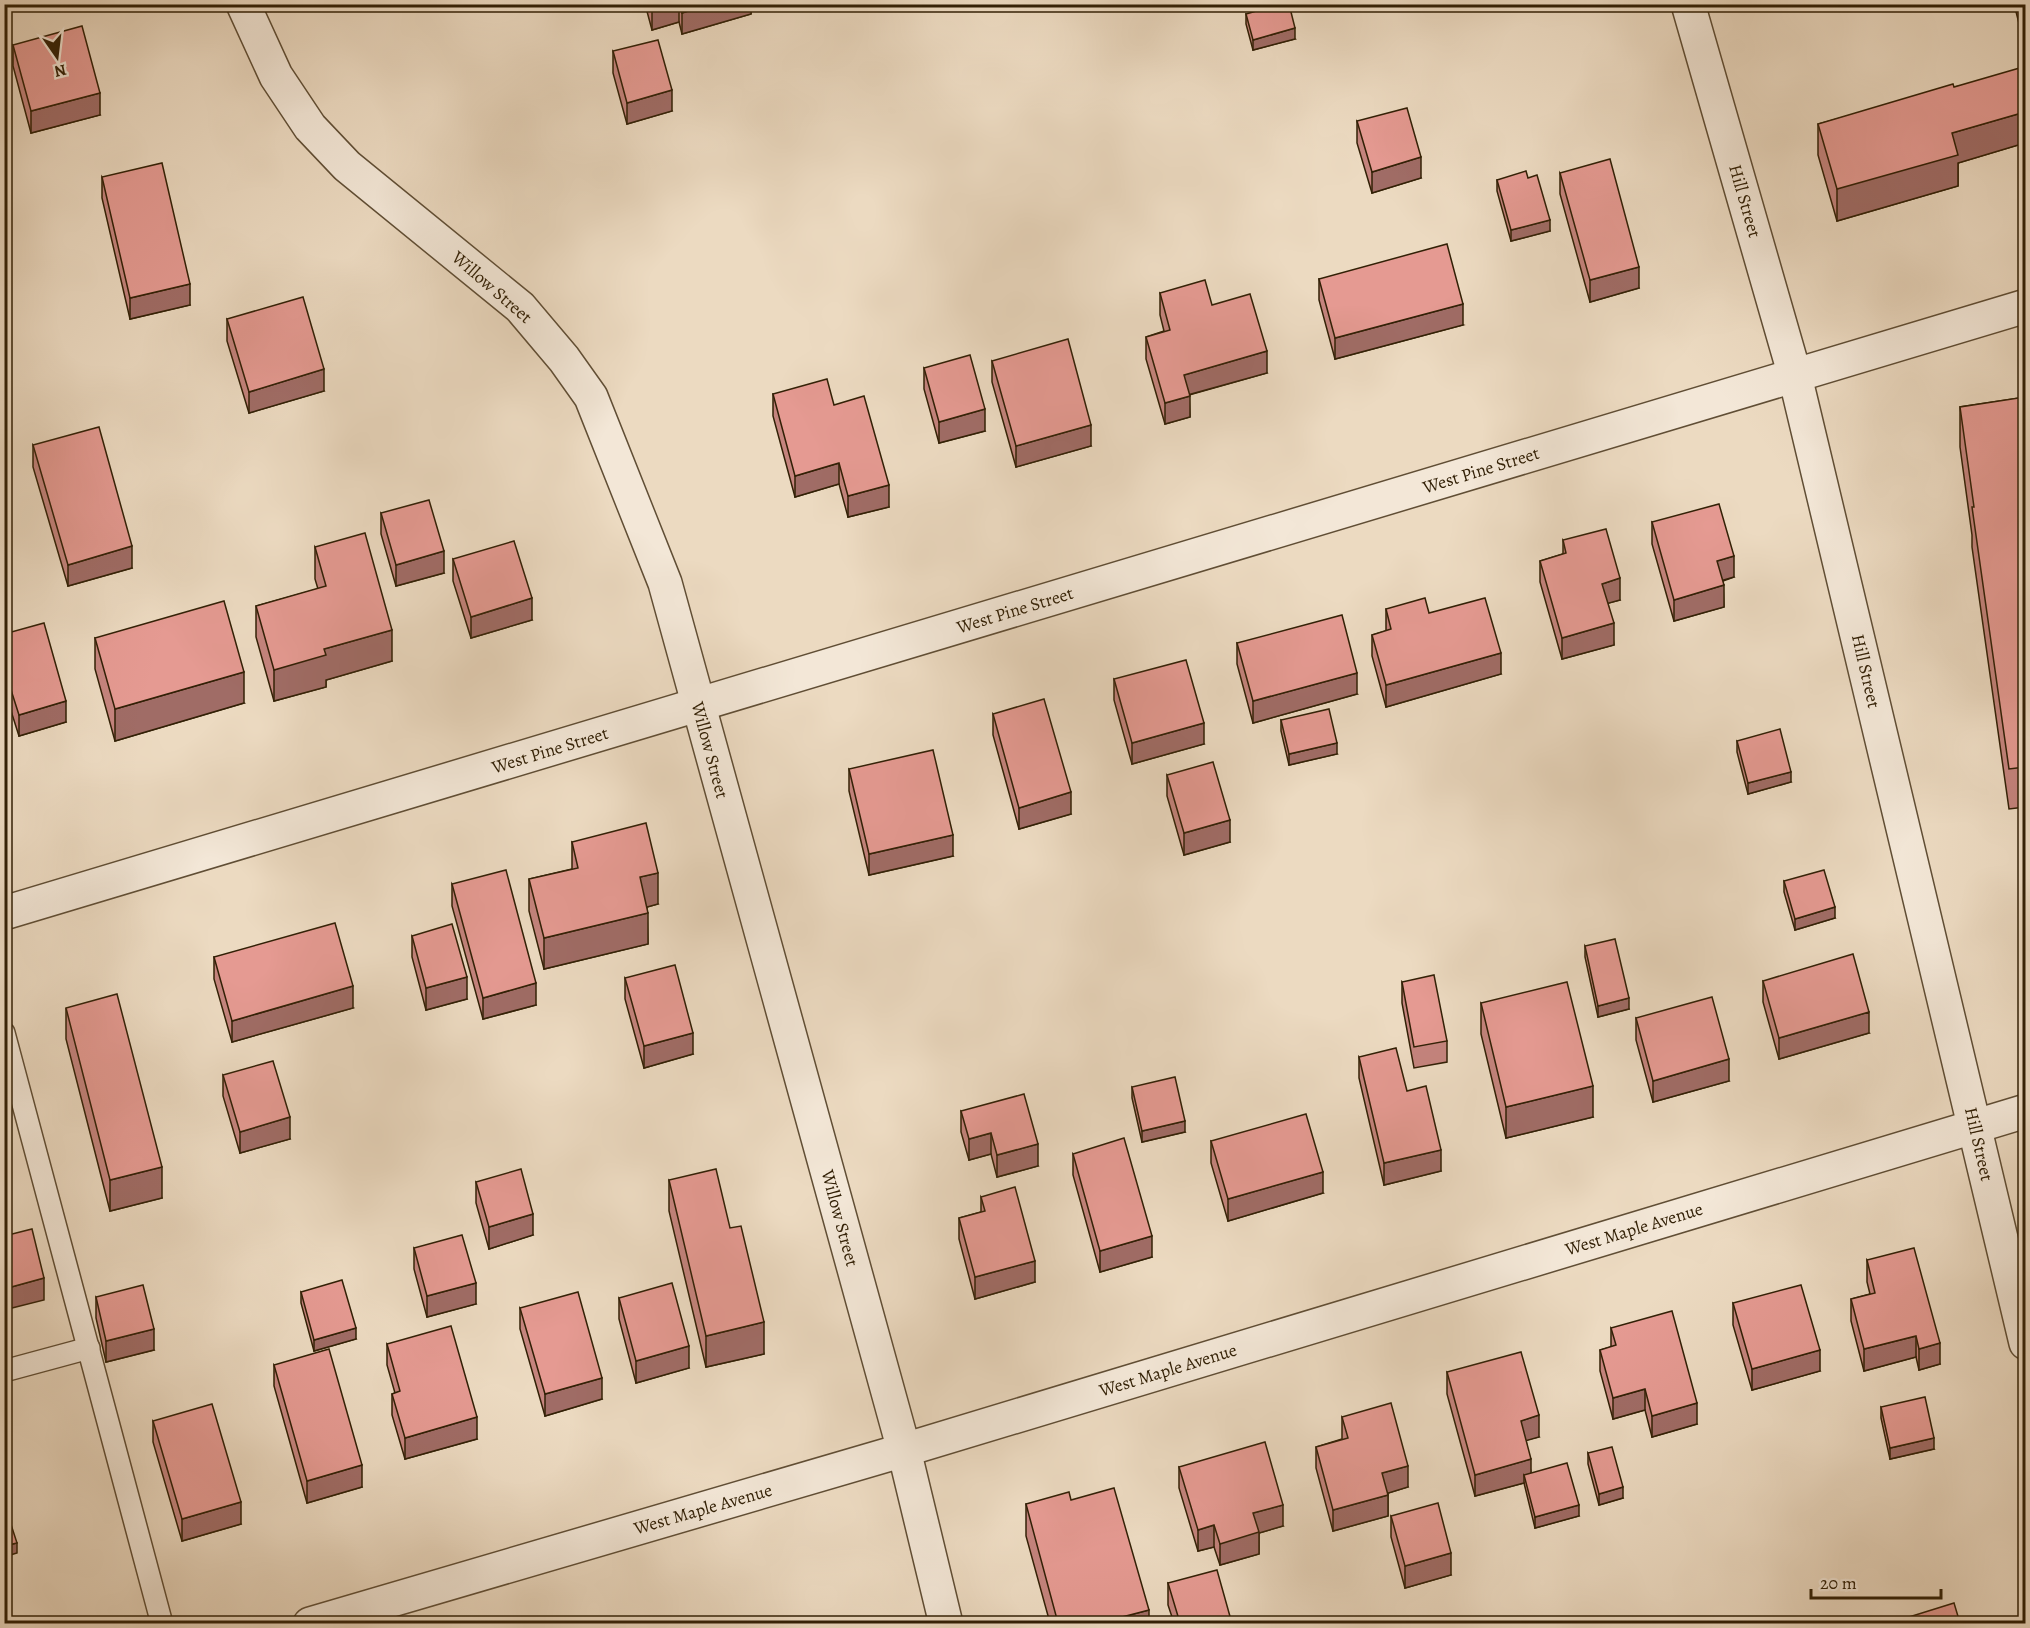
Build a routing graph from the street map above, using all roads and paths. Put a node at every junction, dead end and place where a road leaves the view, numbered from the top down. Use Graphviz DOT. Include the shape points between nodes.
graph roads {
  1 [pos="243,4"];
  2 [pos="1688,4"];
  3 [pos="2025,306"];
  4 [pos="1796,376"];
  5 [pos="697,705"];
  6 [pos="4,913"];
  7 [pos="4,1033"];
  8 [pos="2025,1112"];
  9 [pos="1975,1126"];
  10 [pos="2025,1343"];
  11 [pos="88,1348"];
  12 [pos="4,1371"];
  13 [pos="904,1450"];
  14 [pos="162,1623"];
  15 [pos="310,1623"];
  16 [pos="946,1623"];
  1 -- 5 [label="street, Willow Street" via="276,76 310,127 347,166 520,307 591,397 665,583"];
  2 -- 4 [label="street, Hill Street"];
  3 -- 4 [label="street, West Pine Street"];
  4 -- 5 [label="street, West Pine Street"];
  4 -- 9 [label="street, Hill Street"];
  5 -- 6 [label="street, West Pine Street"];
  5 -- 13 [label="street, Willow Street"];
  7 -- 11 [label="lane"];
  8 -- 9 [label="street, West Maple Avenue"];
  9 -- 10 [label="street, Hill Street"];
  9 -- 13 [label="street, West Maple Avenue"];
  11 -- 12 [label="lane"];
  11 -- 14 [label="lane"];
  13 -- 15 [label="street, West Maple Avenue"];
  13 -- 16 [label="street, Willow Street"];
}
